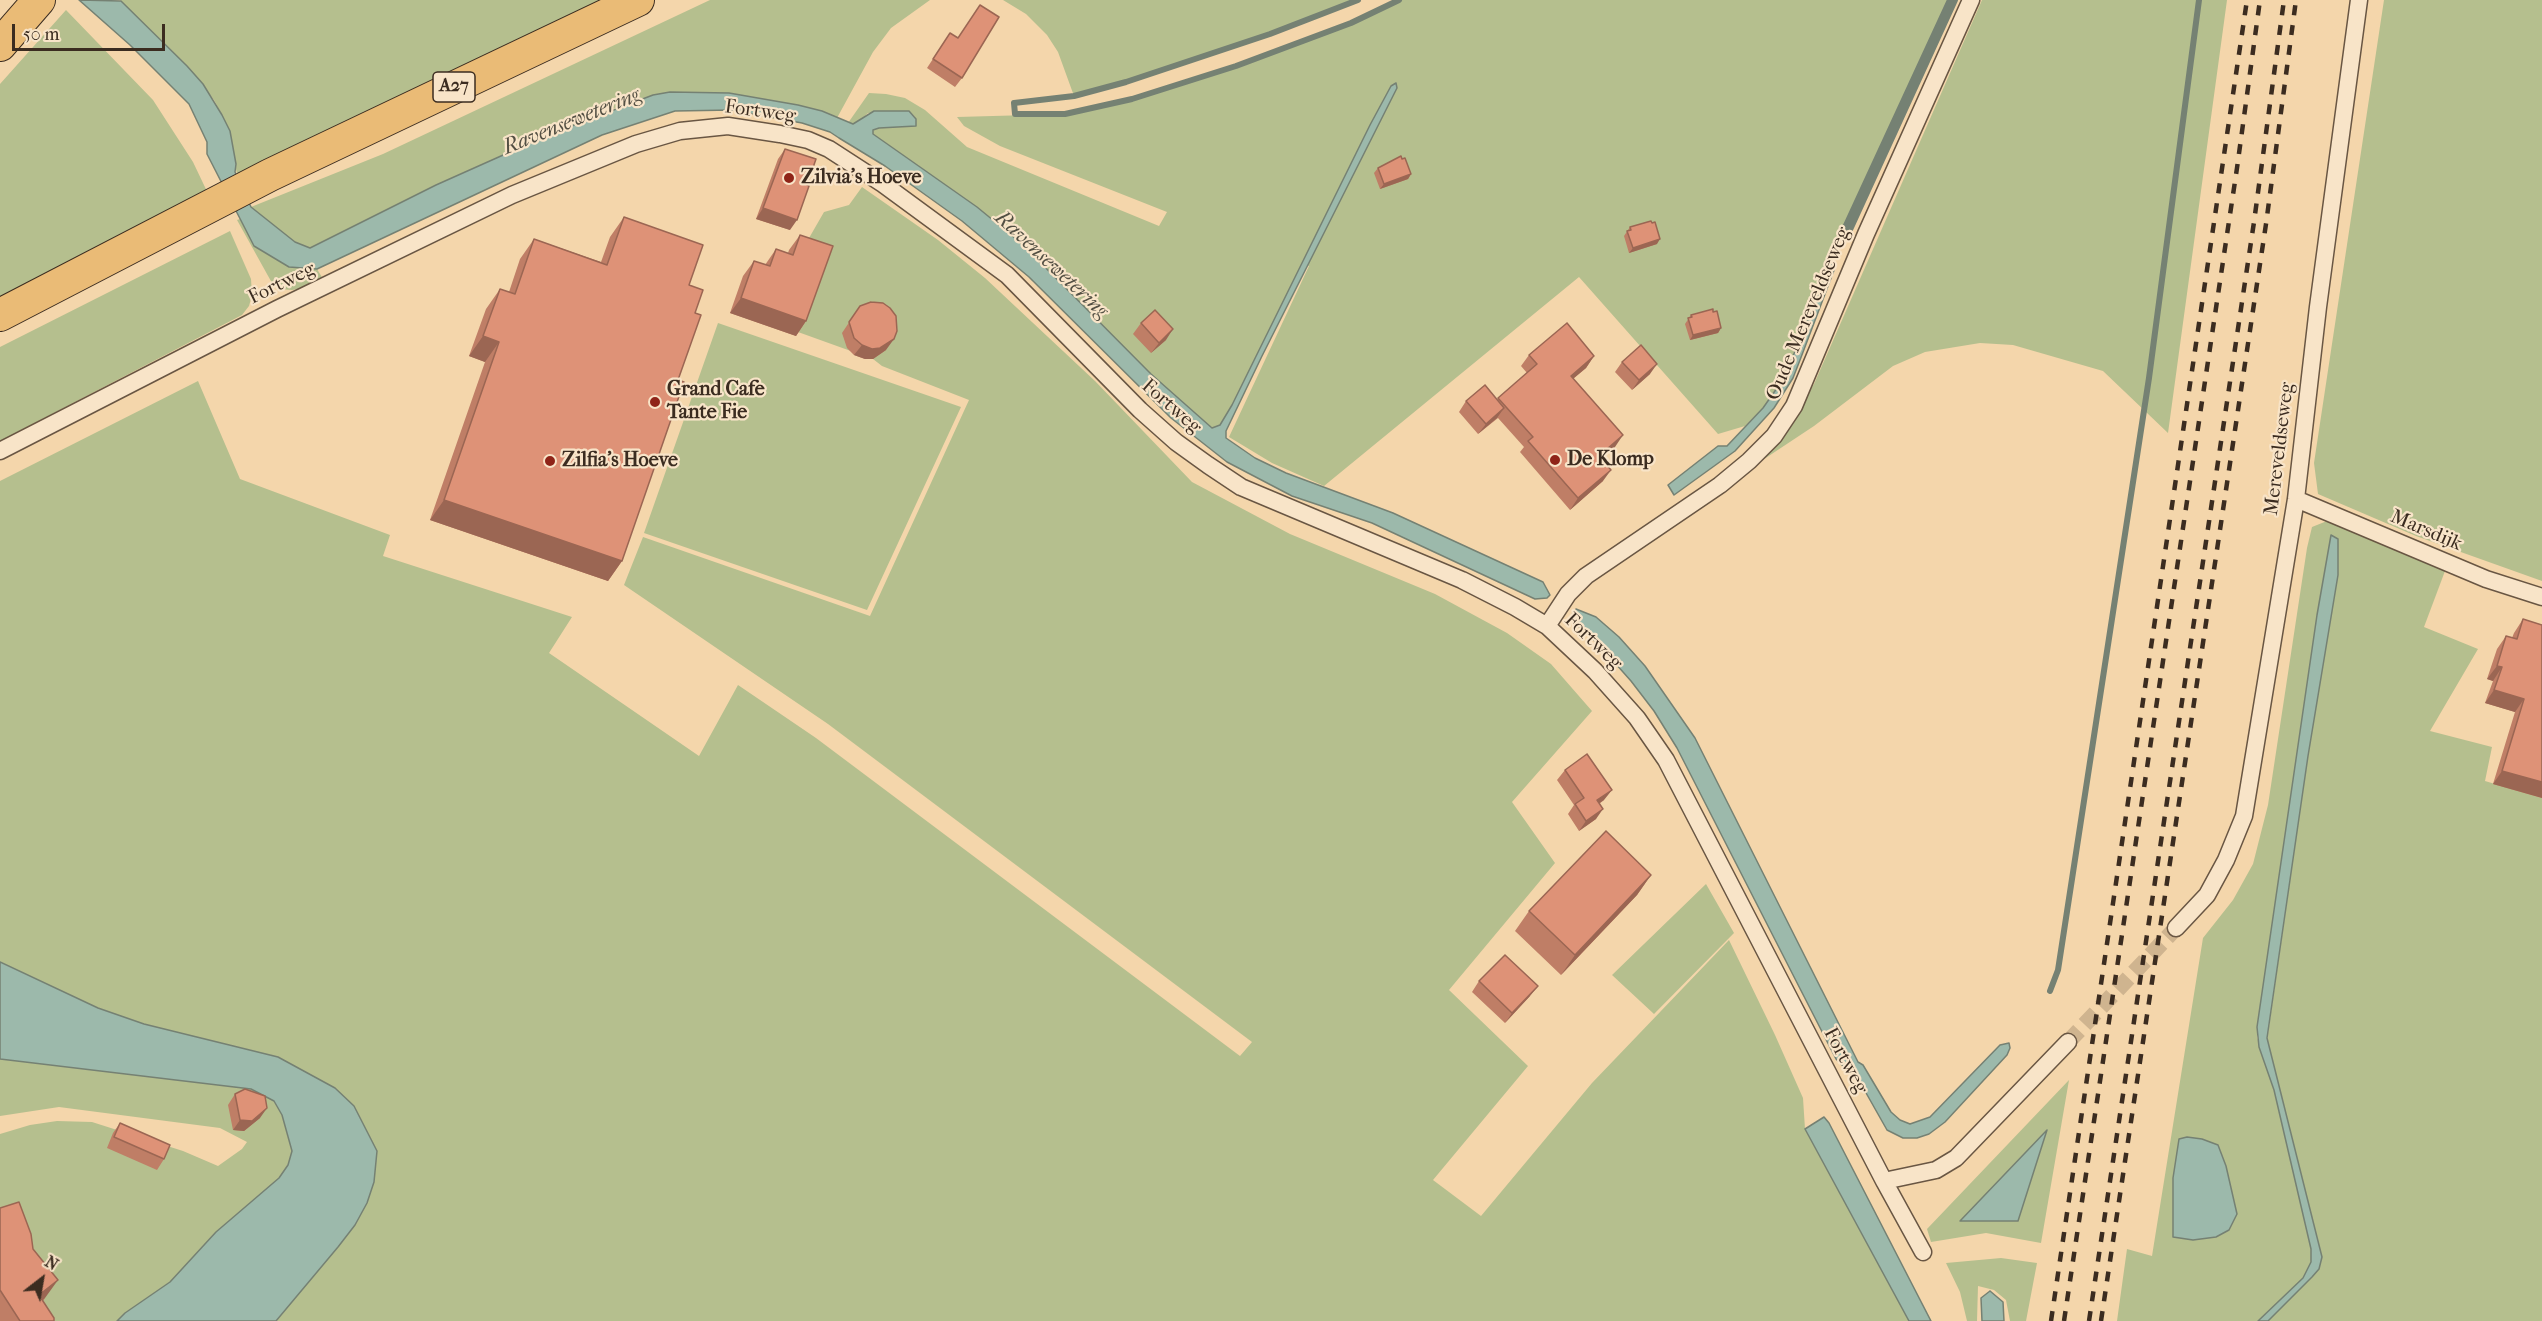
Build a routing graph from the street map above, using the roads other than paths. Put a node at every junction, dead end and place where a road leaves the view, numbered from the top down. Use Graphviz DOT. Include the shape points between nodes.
graph roads {
  1 [pos="39,0"];
  2 [pos="638,0"];
  3 [pos="1971,0"];
  4 [pos="2359,0"];
  5 [pos="0,45"];
  6 [pos="0,315"];
  7 [pos="0,451"];
  8 [pos="2296,499"];
  9 [pos="2542,597"];
  10 [pos="1548,626"];
  11 [pos="2176,928"];
  12 [pos="2068,1042"];
  13 [pos="1884,1181"];
  14 [pos="1923,1252"];
  1 -- 5 [label="highway"];
  2 -- 6 [label="highway, A27" via="270,175"];
  3 -- 10 [label="street, Oude Mereveldseweg" via="1794,406 1781,426 1720,485 1586,576 1568,594"];
  4 -- 8 [label="street, Mereveldseweg"];
  7 -- 10 [label="street, Fortweg" via="277,309 512,195 636,144 681,130 728,126 808,140 883,184 1007,275 1140,410 1176,442 1241,487 1462,580"];
  8 -- 9 [label="street, Marsdijk" via="2486,579"];
  8 -- 11 [label="street, Mereveldseweg" via="2244,816 2207,895"];
  10 -- 13 [label="street, Fortweg" via="1637,718 1666,760"];
  12 -- 13 [label="street" via="1956,1158 1936,1170"];
  13 -- 14 [label="street, Fortweg"];
}
